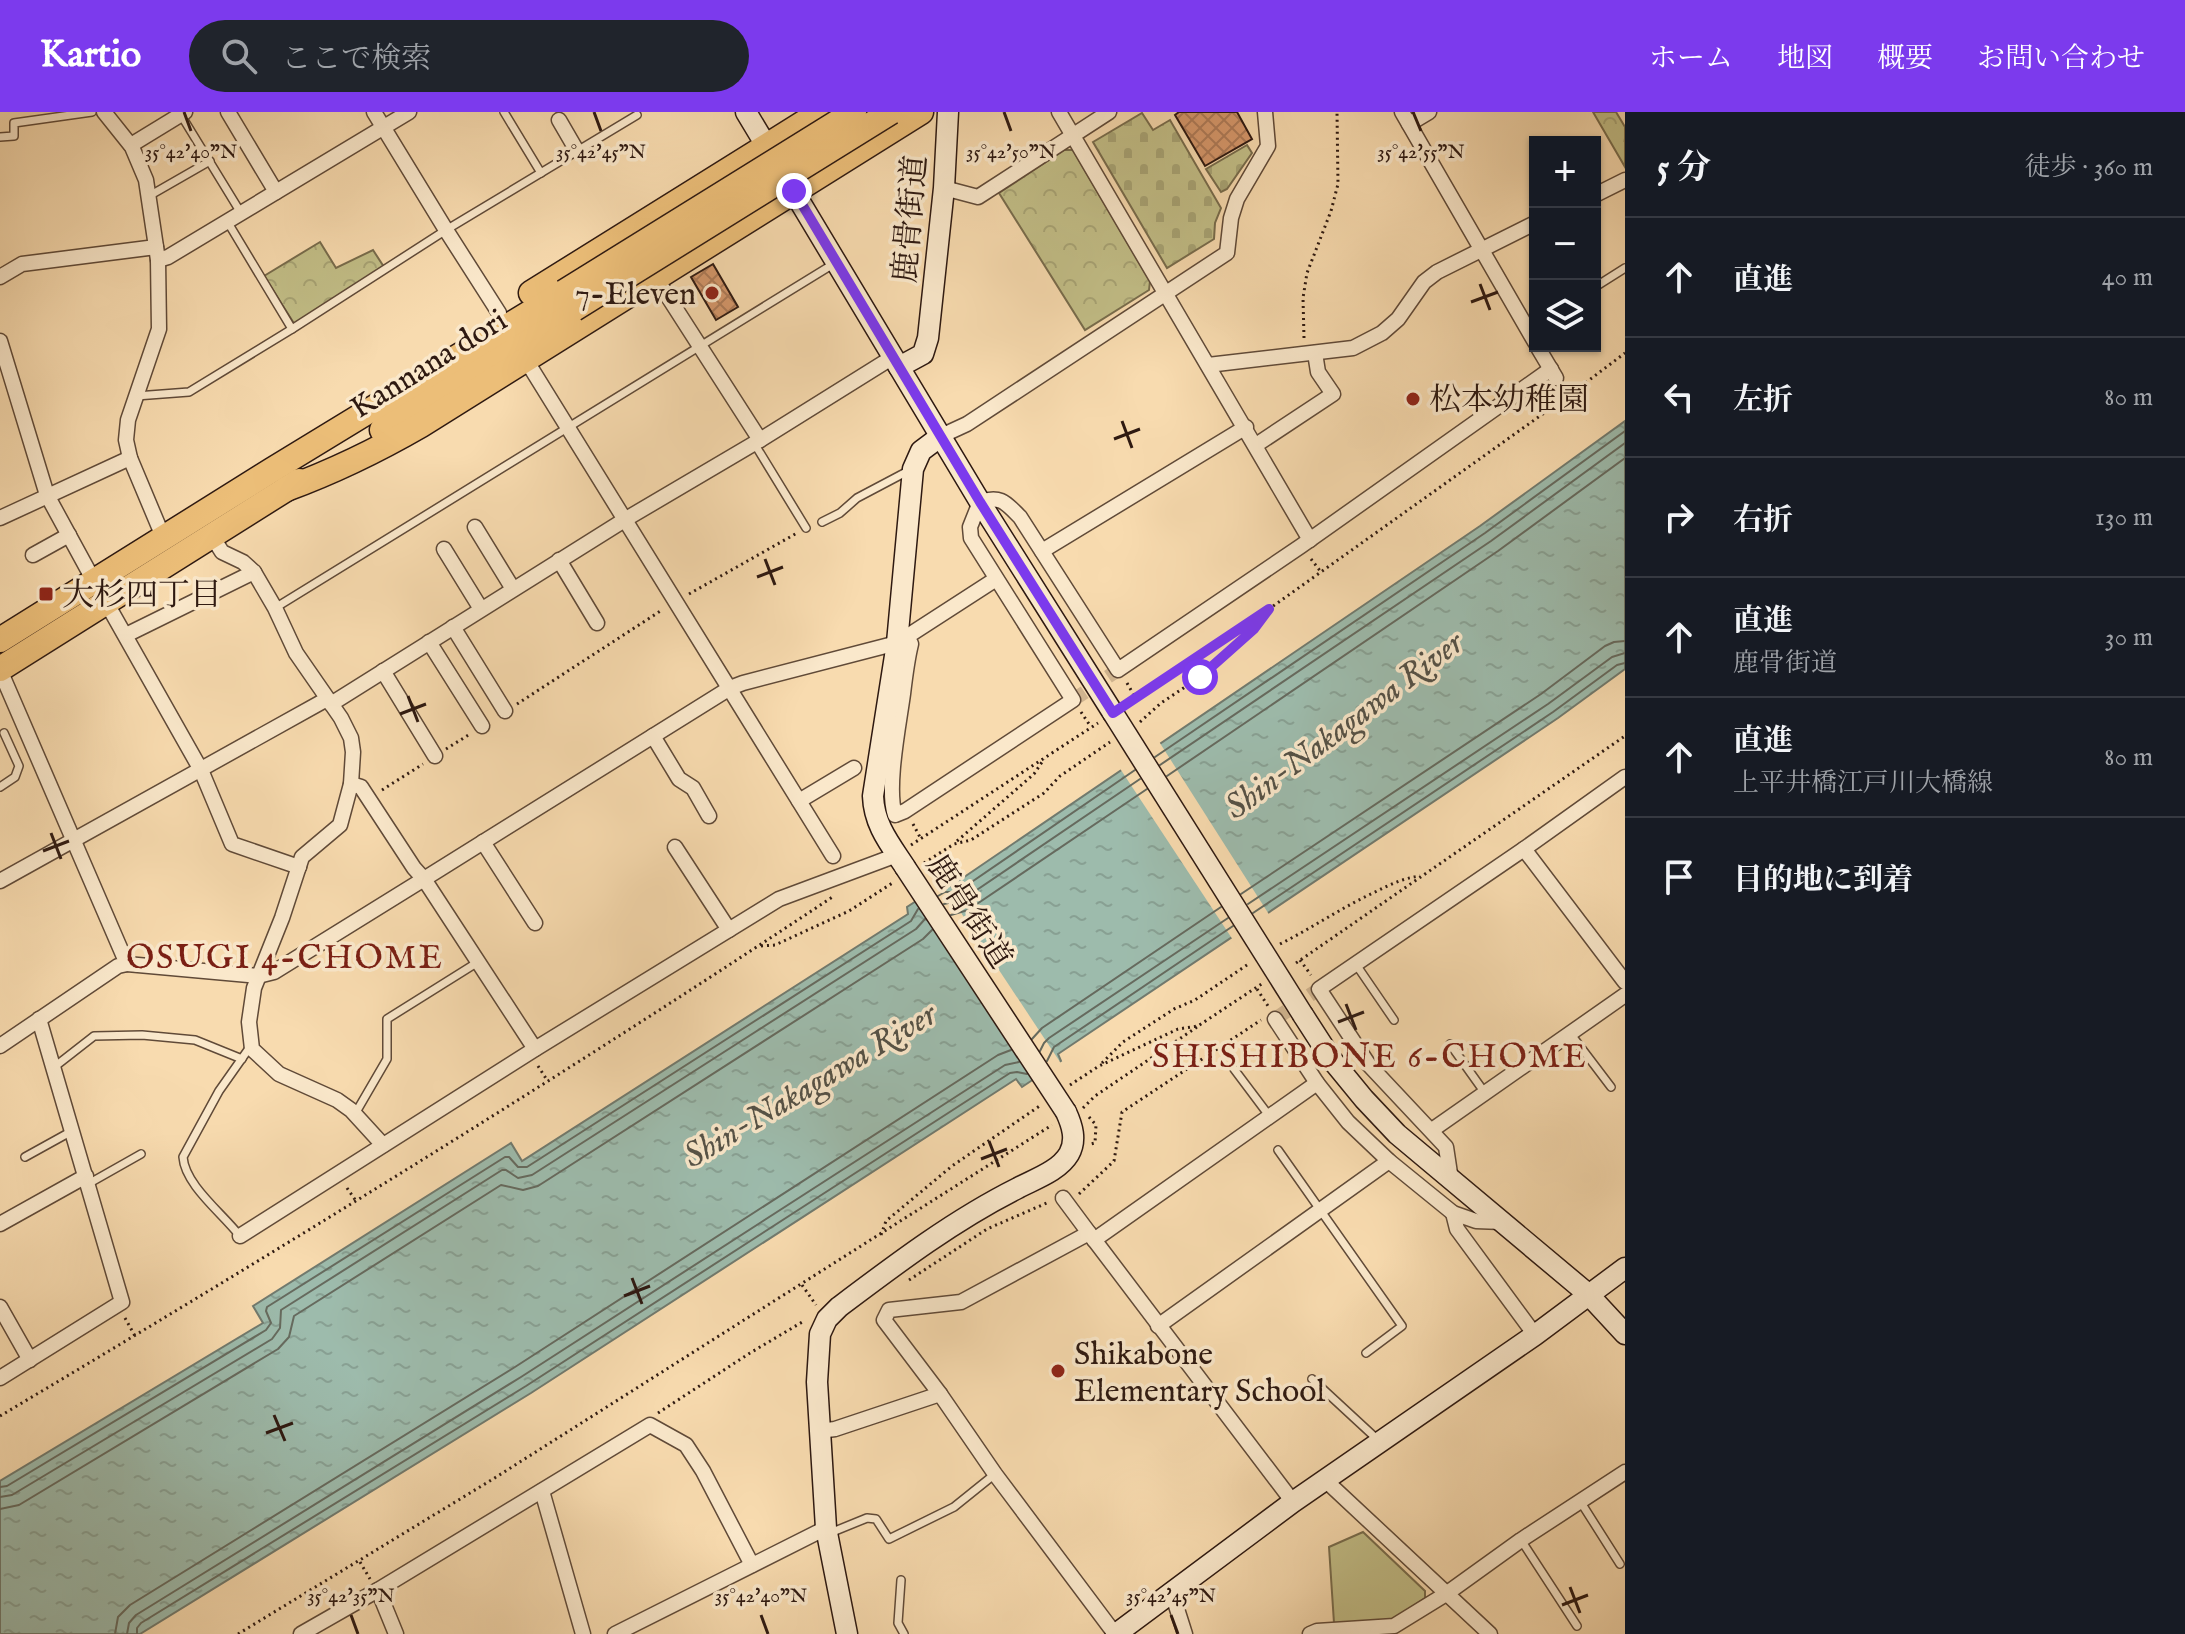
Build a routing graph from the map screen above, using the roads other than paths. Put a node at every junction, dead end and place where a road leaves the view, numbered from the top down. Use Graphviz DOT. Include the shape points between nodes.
graph roads {
  1 [pos="92,112"];
  2 [pos="104,112"];
  3 [pos="228,112"];
  4 [pos="374,112"];
  5 [pos="409,112"];
  6 [pos="504,112"];
  7 [pos="746,112"];
  8 [pos="821,112"];
  9 [pos="854,112"];
  10 [pos="891,112"];
  11 [pos="921,112"];
  12 [pos="948,112"];
  13 [pos="1059,112"];
  14 [pos="1109,112"];
  15 [pos="1265,112"];
  16 [pos="1429,112"];
  17 [pos="183,113"];
  18 [pos="637,115"];
  19 [pos="1405,118"];
  20 [pos="559,120"];
  21 [pos="383,128"];
  22 [pos="1073,135"];
  23 [pos="0,137"];
  24 [pos="131,145"];
  25 [pos="767,146"];
  26 [pos="577,151"];
  27 [pos="210,161"];
  28 [pos="541,173"];
  29 [pos="1624,184"];
  30 [pos="944,188"];
  31 [pos="794,191"];
  32 [pos="276,192"];
  33 [pos="1601,193"];
  34 [pos="148,196"];
  35 [pos="241,213"];
  36 [pos="227,221"];
  37 [pos="1529,226"];
  38 [pos="446,230"];
  39 [pos="1481,249"];
  40 [pos="157,254"];
  41 [pos="837,262"];
  42 [pos="1625,268"];
  43 [pos="0,277"];
  44 [pos="656,278"];
  45 [pos="1601,283"];
  46 [pos="1166,294"];
  47 [pos="569,300"];
  48 [pos="499,313"];
  49 [pos="1529,327"];
  50 [pos="292,329"];
  51 [pos="0,341"];
  52 [pos="701,347"];
  53 [pos="1542,352"];
  54 [pos="1310,354"];
  55 [pos="526,360"];
  56 [pos="896,362"];
  57 [pos="1208,365"];
  58 [pos="136,396"];
  59 [pos="569,427"];
  60 [pos="1246,427"];
  61 [pos="941,436"];
  62 [pos="757,442"];
  63 [pos="1256,445"];
  64 [pos="130,458"];
  65 [pos="913,469"];
  66 [pos="279,480"];
  67 [pos="47,495"];
  68 [pos="980,502"];
  69 [pos="0,518"];
  70 [pos="626,519"];
  71 [pos="822,522"];
  72 [pos="475,527"];
  73 [pos="806,528"];
  74 [pos="69,535"];
  75 [pos="212,536"];
  76 [pos="164,539"];
  77 [pos="1310,540"];
  78 [pos="444,549"];
  79 [pos="1042,551"];
  80 [pos="33,555"];
  81 [pos="559,560"];
  82 [pos="254,572"];
  83 [pos="996,579"];
  84 [pos="513,589"];
  85 [pos="100,592"];
  86 [pos="275,608"];
  87 [pos="481,609"];
  88 [pos="597,623"];
  89 [pos="453,627"];
  90 [pos="126,635"];
  91 [pos="902,639"];
  92 [pos="0,640"];
  93 [pos="429,642"];
  94 [pos="0,670"];
  95 [pos="383,671"];
  96 [pos="730,688"];
  97 [pos="329,702"];
  98 [pos="505,711"];
  99 [pos="23,723"];
  100 [pos="482,726"];
  101 [pos="653,736"];
  102 [pos="435,756"];
  103 [pos="854,768"];
  104 [pos="201,770"];
  105 [pos="1625,777"];
  106 [pos="351,784"];
  107 [pos="0,787"];
  108 [pos="799,801"];
  109 [pos="709,816"];
  110 [pos="74,841"];
  111 [pos="483,842"];
  112 [pos="675,847"];
  113 [pos="1524,849"];
  114 [pos="833,856"];
  115 [pos="299,867"];
  116 [pos="905,867"];
  117 [pos="424,879"];
  118 [pos="0,881"];
  119 [pos="535,923"];
  120 [pos="729,930"];
  121 [pos="478,962"];
  122 [pos="1355,963"];
  123 [pos="127,964"];
  124 [pos="258,976"];
  125 [pos="1625,982"];
  126 [pos="1625,995"];
  127 [pos="1274,1016"];
  128 [pos="39,1019"];
  129 [pos="1394,1020"];
  130 [pos="1570,1033"];
  131 [pos="1450,1044"];
  132 [pos="252,1045"];
  133 [pos="0,1046"];
  134 [pos="535,1049"];
  135 [pos="242,1059"];
  136 [pos="53,1068"];
  137 [pos="1234,1069"];
  138 [pos="1317,1083"];
  139 [pos="1611,1087"];
  140 [pos="1485,1093"];
  141 [pos="355,1114"];
  142 [pos="1270,1117"];
  143 [pos="1432,1130"];
  144 [pos="72,1131"];
  145 [pos="383,1145"];
  146 [pos="1278,1150"];
  147 [pos="141,1154"];
  148 [pos="25,1157"];
  149 [pos="1389,1161"];
  150 [pos="87,1180"];
  151 [pos="1451,1180"];
  152 [pos="1063,1198"];
  153 [pos="1321,1211"];
  154 [pos="1453,1213"];
  155 [pos="1502,1222"];
  156 [pos="0,1224"];
  157 [pos="240,1236"];
  158 [pos="1091,1236"];
  159 [pos="1625,1268"];
  160 [pos="1588,1294"];
  161 [pos="0,1307"];
  162 [pos="1158,1326"];
  163 [pos="1625,1334"];
  164 [pos="1535,1335"];
  165 [pos="1366,1353"];
  166 [pos="30,1360"];
  167 [pos="0,1378"];
  168 [pos="1312,1379"];
  169 [pos="940,1394"];
  170 [pos="819,1431"];
  171 [pos="1379,1442"];
  172 [pos="1625,1472"];
  173 [pos="995,1474"];
  174 [pos="1324,1479"];
  175 [pos="542,1491"];
  176 [pos="1580,1501"];
  177 [pos="1293,1502"];
  178 [pos="827,1531"];
  179 [pos="1521,1540"];
  180 [pos="1620,1564"];
  181 [pos="752,1565"];
  182 [pos="901,1580"];
  183 [pos="376,1587"];
  184 [pos="1172,1593"];
  185 [pos="1446,1594"];
  186 [pos="1577,1626"];
  187 [pos="301,1634"];
  188 [pos="396,1634"];
  189 [pos="583,1634"];
  190 [pos="615,1634"];
  191 [pos="847,1634"];
  192 [pos="904,1634"];
  193 [pos="1116,1634"];
  194 [pos="1185,1634"];
  195 [pos="1310,1634"];
  196 [pos="1490,1634"];
  1 -- 23 [label="lane" via="14,123 14,136"];
  2 -- 24 [label="street"];
  3 -- 32 [label="street"];
  4 -- 21 [label="street"];
  5 -- 21 [label="street"];
  6 -- 28 [label="lane"];
  7 -- 25 [label="street"];
  8 -- 25 [label="main road"];
  9 -- 47 [label="main road, Kannana dori, bridge"];
  10 -- 47 [label="main road, Kannana dori, bridge"];
  11 -- 31 [label="main road"];
  12 -- 30 [label="street, 鹿骨街道"];
  13 -- 22 [label="street"];
  14 -- 22 [label="street"];
  15 -- 46 [label="street" via="1268,146 1237,199 1227,253"];
  16 -- 19 [label="street"];
  17 -- 24 [label="street"];
  17 -- 27 [label="lane"];
  18 -- 26 [label="lane"];
  19 -- 39 [label="street"];
  20 -- 26 [label="street"];
  21 -- 32 [label="street"];
  21 -- 38 [label="street"];
  22 -- 30 [label="street" via="978,197"];
  22 -- 46 [label="street"];
  24 -- 34 [label="street"];
  25 -- 31 [label="street"];
  25 -- 48 [label="main road"];
  26 -- 28 [label="lane"];
  27 -- 34 [label="lane"];
  27 -- 35 [label="lane"];
  28 -- 38 [label="lane"];
  29 -- 33 [label="street"];
  30 -- 56 [label="street, 鹿骨街道" via="926,348 923,354"];
  31 -- 41 [label="street"];
  31 -- 44 [label="main road"];
  32 -- 35 [label="street"];
  34 -- 40 [label="street"];
  35 -- 36 [label="street"];
  36 -- 40 [label="street" via="168,257"];
  36 -- 50 [label="lane"];
  37 -- 39 [label="street"];
  38 -- 48 [label="street"];
  38 -- 50 [label="lane"];
  39 -- 49 [label="street"];
  39 -- 54 [label="street" via="1424,282 1382,333 1353,348"];
  40 -- 43 [label="street" via="22,264"];
  40 -- 58 [label="street" via="159,329"];
  41 -- 52 [label="lane"];
  41 -- 56 [label="street"];
  42 -- 45 [label="lane"];
  44 -- 52 [label="street"];
  44 -- 55 [label="main road"];
  46 -- 57 [label="street"];
  46 -- 61 [label="street"];
  47 -- 66 [label="main road, Kannana dori"];
  48 -- 66 [label="main road" via="320,430"];
  50 -- 58 [label="lane" via="189,392"];
  51 -- 67 [label="street"];
  52 -- 59 [label="lane"];
  52 -- 62 [label="street"];
  53 -- 77 [label="street" via="1553,374"];
  54 -- 57 [label="street"];
  54 -- 63 [label="street" via="1333,394"];
  55 -- 59 [label="street"];
  55 -- 66 [label="main road" via="370,454 331,472"];
  56 -- 61 [label="street"];
  56 -- 62 [label="street"];
  57 -- 60 [label="street"];
  58 -- 64 [label="street" via="126,440"];
  59 -- 70 [label="street"];
  59 -- 86 [label="lane"];
  60 -- 63 [label="street"];
  60 -- 79 [label="street"];
  61 -- 65 [label="street" via="921,451"];
  61 -- 68 [label="street"];
  62 -- 70 [label="street"];
  62 -- 73 [label="lane"];
  63 -- 77 [label="street"];
  64 -- 67 [label="street"];
  64 -- 76 [label="street"];
  65 -- 71 [label="lane"];
  65 -- 91 [label="street, 鹿骨街道" via="901,582"];
  66 -- 75 [label="main road, Kannana dori"];
  66 -- 76 [label="main road, Kannana dori"];
  67 -- 69 [label="street"];
  67 -- 74 [label="street"];
  68 -- 79 [label="street" via="1002,500"];
  68 -- 83 [label="street" via="971,538"];
  68 -- 151 [label="street, bridge" via="1332,1060 1397,1134"];
  70 -- 81 [label="street"];
  70 -- 96 [label="street"];
  72 -- 84 [label="street"];
  74 -- 80 [label="street"];
  74 -- 85 [label="street"];
  75 -- 82 [label="street" via="222,552"];
  75 -- 85 [label="main road, Kannana dori"];
  76 -- 85 [label="main road, Kannana dori"];
  77 -- 79 [label="street" via="1118,670"];
  78 -- 87 [label="street"];
  81 -- 84 [label="street"];
  81 -- 88 [label="street"];
  82 -- 86 [label="street"];
  82 -- 90 [label="street"];
  83 -- 91 [label="street"];
  83 -- 91 [label="street" via="1073,700 895,815 892,788 911,644"];
  84 -- 87 [label="street"];
  85 -- 90 [label="street"];
  85 -- 92 [label="main road, Kannana dori"];
  85 -- 94 [label="main road, Kannana dori"];
  86 -- 97 [label="street" via="296,653"];
  87 -- 89 [label="street"];
  89 -- 93 [label="street"];
  89 -- 98 [label="street"];
  90 -- 104 [label="street"];
  91 -- 96 [label="street"];
  91 -- 116 [label="street, 鹿骨街道" via="873,796 882,833"];
  93 -- 95 [label="street"];
  93 -- 100 [label="street"];
  94 -- 99 [label="street"];
  95 -- 97 [label="street"];
  95 -- 102 [label="street"];
  96 -- 101 [label="street"];
  96 -- 108 [label="street"];
  97 -- 104 [label="street"];
  97 -- 106 [label="street" via="351,738"];
  99 -- 107 [label="lane" via="6,732 19,766 15,777"];
  99 -- 110 [label="street"];
  101 -- 109 [label="street"];
  101 -- 111 [label="street"];
  103 -- 108 [label="street"];
  104 -- 110 [label="street"];
  104 -- 115 [label="street" via="232,844"];
  105 -- 113 [label="street"];
  106 -- 115 [label="street" via="340,825 302,857"];
  106 -- 117 [label="street" via="370,798"];
  108 -- 114 [label="street"];
  110 -- 118 [label="street"];
  110 -- 123 [label="street"];
  111 -- 117 [label="street"];
  111 -- 119 [label="street"];
  112 -- 120 [label="street"];
  113 -- 122 [label="street"];
  113 -- 125 [label="street"];
  115 -- 124 [label="street"];
  116 -- 120 [label="street" via="779,899"];
  116 -- 170 [label="street, 鹿骨街道, bridge" via="1068,1114 1073,1144 1059,1165 946,1230 822,1314"];
  117 -- 121 [label="street"];
  117 -- 124 [label="street" via="274,972"];
  120 -- 134 [label="street"];
  121 -- 134 [label="street"];
  121 -- 141 [label="lane" via="387,1019 387,1059"];
  122 -- 129 [label="lane"];
  122 -- 143 [label="street" via="1319,989 1369,1065"];
  123 -- 124 [label="street"];
  123 -- 128 [label="street"];
  124 -- 132 [label="street" via="249,1022"];
  126 -- 130 [label="street"];
  127 -- 138 [label="street"];
  128 -- 133 [label="street"];
  128 -- 136 [label="street"];
  130 -- 139 [label="lane"];
  130 -- 140 [label="street"];
  131 -- 140 [label="lane"];
  132 -- 135 [label="lane"];
  132 -- 141 [label="street" via="279,1074 337,1100"];
  134 -- 145 [label="street"];
  135 -- 136 [label="lane" via="195,1040 94,1036"];
  135 -- 157 [label="lane" via="183,1157 196,1186"];
  136 -- 144 [label="street"];
  137 -- 142 [label="lane"];
  138 -- 142 [label="street"];
  138 -- 149 [label="street"];
  140 -- 143 [label="street"];
  141 -- 145 [label="street"];
  142 -- 158 [label="street"];
  143 -- 151 [label="street" via="1446,1147"];
  144 -- 148 [label="lane"];
  144 -- 150 [label="street"];
  145 -- 157 [label="street"];
  146 -- 153 [label="lane"];
  147 -- 150 [label="lane"];
  149 -- 153 [label="street"];
  149 -- 154 [label="street"];
  150 -- 156 [label="street"];
  150 -- 166 [label="street" via="122,1302"];
  151 -- 155 [label="street"];
  152 -- 158 [label="street"];
  153 -- 162 [label="street"];
  153 -- 165 [label="lane" via="1402,1326"];
  154 -- 155 [label="street"];
  154 -- 164 [label="street" via="1457,1229"];
  155 -- 160 [label="street"];
  158 -- 162 [label="street"];
  158 -- 169 [label="street" via="961,1302 889,1310 884,1320"];
  159 -- 160 [label="street"];
  160 -- 163 [label="street"];
  160 -- 164 [label="street"];
  161 -- 166 [label="street"];
  162 -- 177 [label="street"];
  164 -- 171 [label="street"];
  166 -- 167 [label="street"];
  168 -- 171 [label="lane"];
  169 -- 170 [label="street"];
  169 -- 173 [label="street"];
  170 -- 178 [label="street"];
  171 -- 174 [label="street"];
  172 -- 176 [label="street"];
  173 -- 178 [label="lane" via="954,1507 889,1539 876,1519"];
  173 -- 193 [label="street"];
  174 -- 177 [label="street"];
  174 -- 185 [label="street"];
  175 -- 181 [label="street" via="650,1425 686,1445"];
  175 -- 183 [label="street"];
  175 -- 189 [label="street"];
  176 -- 179 [label="street"];
  176 -- 180 [label="lane"];
  177 -- 184 [label="street"];
  178 -- 181 [label="street"];
  178 -- 191 [label="street"];
  179 -- 185 [label="street"];
  179 -- 186 [label="lane"];
  181 -- 190 [label="street"];
  182 -- 192 [label="lane" via="898,1623"];
  183 -- 187 [label="street"];
  183 -- 188 [label="street"];
  184 -- 193 [label="street"];
  184 -- 194 [label="street"];
  185 -- 195 [label="street" via="1394,1626"];
  185 -- 196 [label="street"];
}
